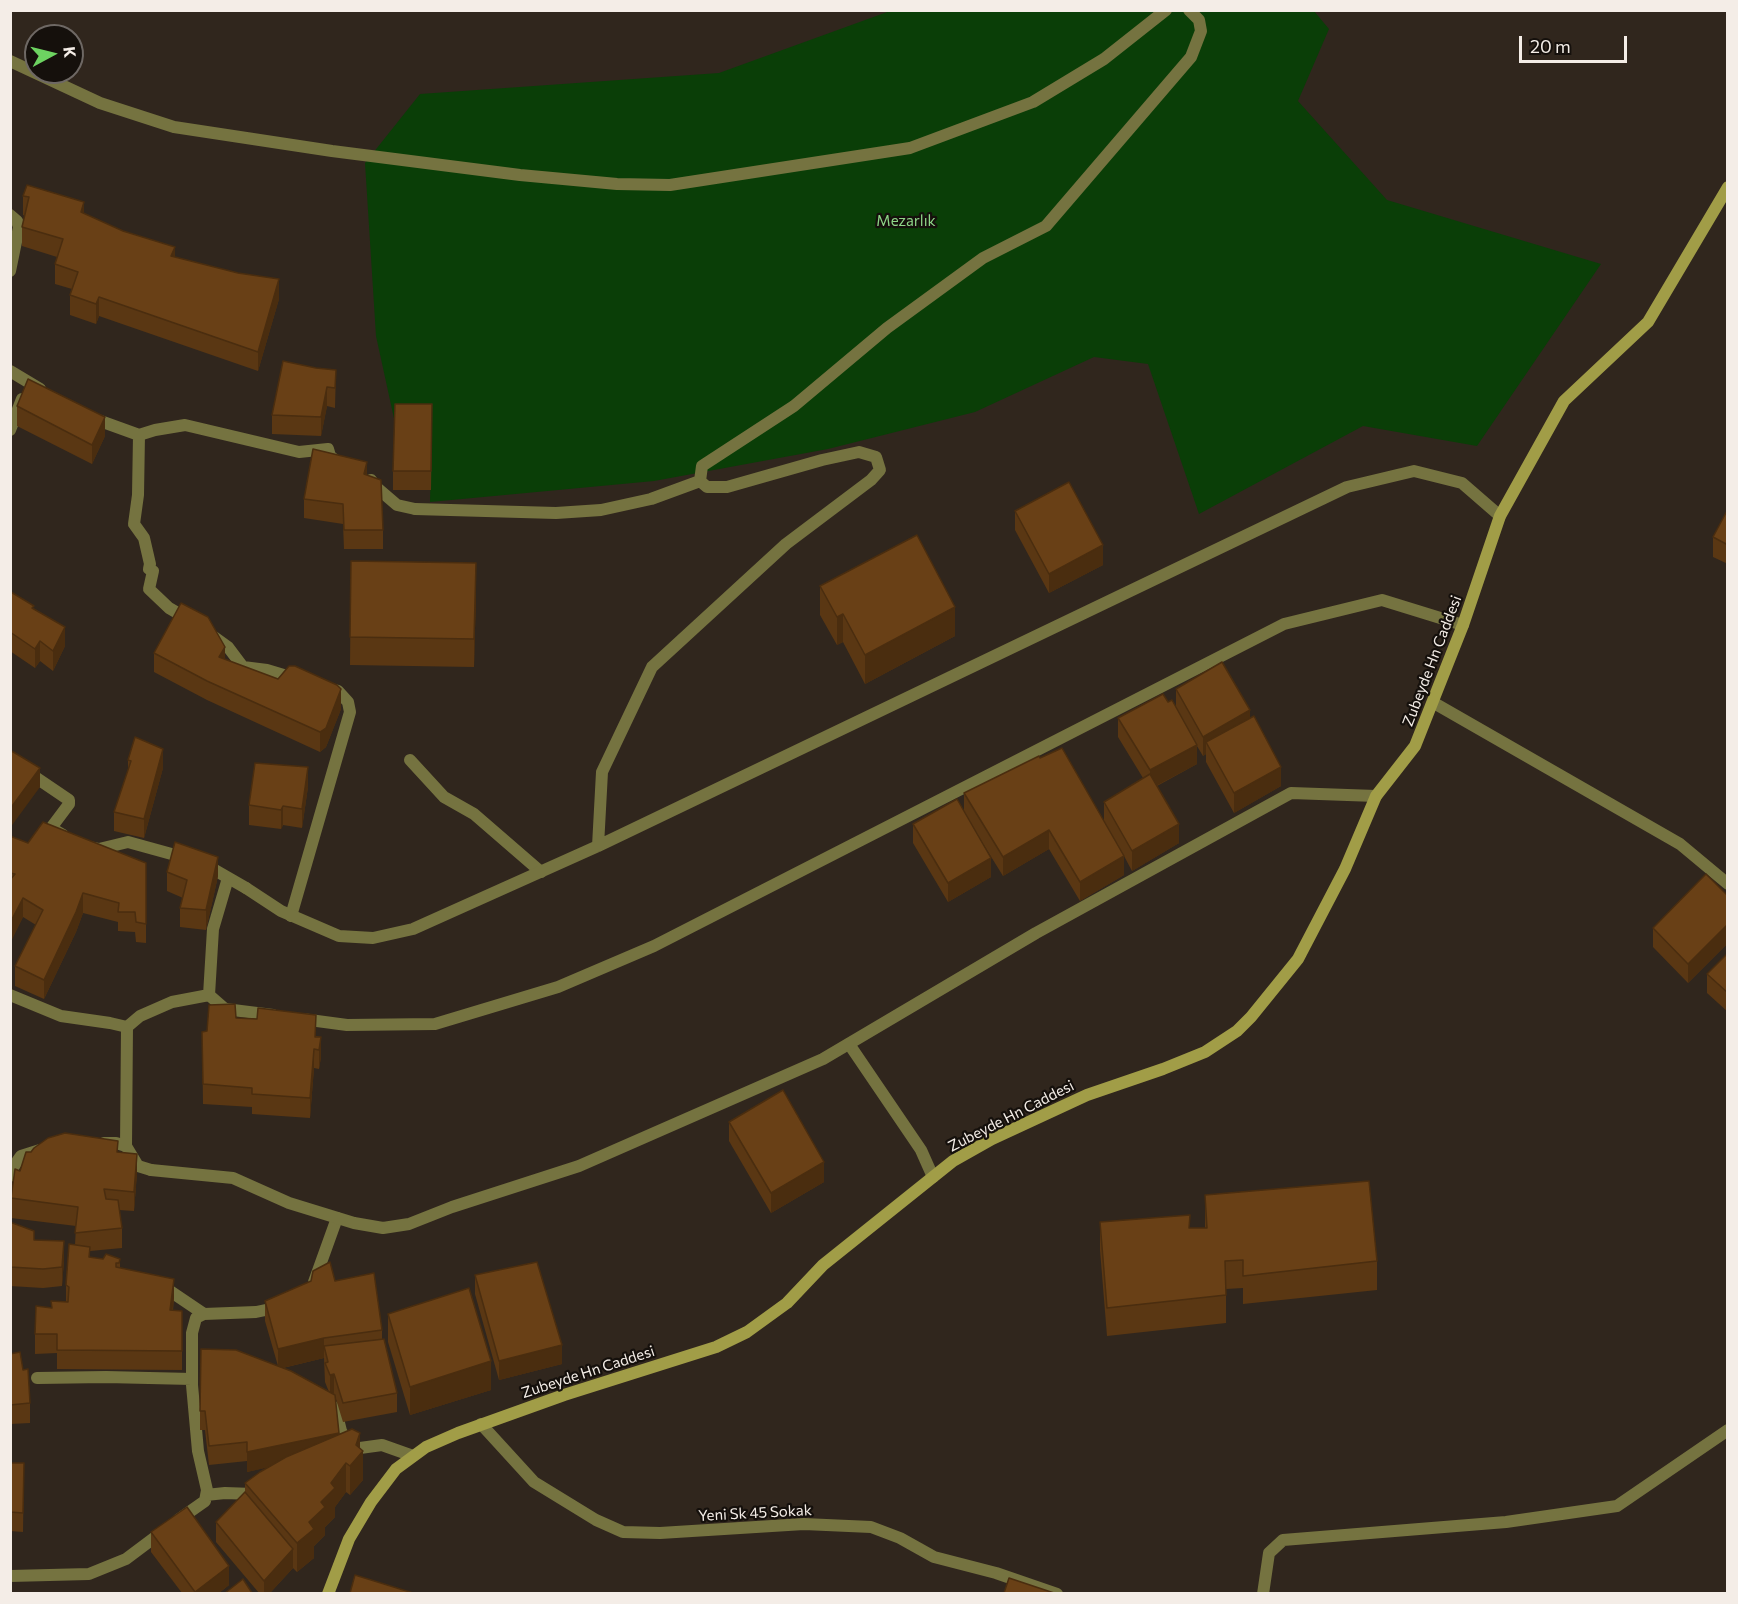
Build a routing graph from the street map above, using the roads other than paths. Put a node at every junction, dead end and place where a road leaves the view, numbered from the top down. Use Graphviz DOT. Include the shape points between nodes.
graph roads {
  1 [pos="1166,10"];
  2 [pos="1189,10"];
  3 [pos="10,61"];
  4 [pos="1728,187"];
  5 [pos="10,215"];
  6 [pos="10,271"];
  7 [pos="10,371"];
  8 [pos="28,381"];
  9 [pos="48,393"];
  10 [pos="77,411"];
  11 [pos="10,430"];
  12 [pos="139,435"];
  13 [pos="700,481"];
  14 [pos="1500,516"];
  15 [pos="1463,625"];
  16 [pos="1434,703"];
  17 [pos="10,760"];
  18 [pos="410,760"];
  19 [pos="1376,796"];
  20 [pos="598,846"];
  21 [pos="541,872"];
  22 [pos="228,878"];
  23 [pos="1728,884"];
  24 [pos="291,916"];
  25 [pos="209,994"];
  26 [pos="10,995"];
  27 [pos="126,1027"];
  28 [pos="849,1044"];
  29 [pos="94,1143"];
  30 [pos="126,1146"];
  31 [pos="49,1147"];
  32 [pos="10,1176"];
  33 [pos="933,1177"];
  34 [pos="337,1218"];
  35 [pos="146,1282"];
  36 [pos="308,1290"];
  37 [pos="294,1302"];
  38 [pos="204,1314"];
  39 [pos="192,1357"];
  40 [pos="207,1359"];
  41 [pos="38,1378"];
  42 [pos="192,1379"];
  43 [pos="318,1395"];
  44 [pos="481,1424"];
  45 [pos="1728,1430"];
  46 [pos="353,1451"];
  47 [pos="413,1456"];
  48 [pos="331,1460"];
  49 [pos="272,1485"];
  50 [pos="206,1496"];
  51 [pos="10,1576"];
  52 [pos="327,1592"];
  53 [pos="1057,1593"];
  54 [pos="1263,1593"];
  1 -- 3 [label="street" via="1104,59 1033,102 910,148 670,185 520,175 174,127 100,103"];
  2 -- 13 [label="street" via="1199,20 1201,31 1191,57 1046,226 983,258 887,328 794,406 702,466"];
  4 -- 14 [label="main road, Zubeyde Hn Caddesi" via="1648,322 1564,401"];
  5 -- 6 [label="street" via="19,227"];
  7 -- 8 [label="street"];
  8 -- 9 [label="street"];
  8 -- 11 [label="street"];
  10 -- 12 [label="street"];
  12 -- 13 [label="street" via="185,425 299,452 328,449 342,467 368,475 376,488 397,505 415,508 556,513 601,510 651,499"];
  12 -- 24 [label="street" via="134,524 144,538 149,569 153,571 148,589 169,608 228,647 243,667 338,691 348,702 350,712"];
  13 -- 20 [label="street" via="707,487 727,488 859,452 876,457 879,470 786,544 652,667 602,772"];
  14 -- 15 [label="main road, Zubeyde Hn Caddesi"];
  14 -- 20 [label="street" via="1462,483 1414,471 1347,487"];
  15 -- 16 [label="main road, Zubeyde Hn Caddesi"];
  15 -- 25 [label="street" via="1382,600 1284,624 654,946 558,987 435,1024 347,1025 225,1010"];
  16 -- 19 [label="main road, Zubeyde Hn Caddesi" via="1415,746"];
  16 -- 23 [label="street" via="1680,844"];
  17 -- 22 [label="street" via="69,800 46,831 99,849 128,842 202,862"];
  18 -- 21 [label="street" via="444,797 474,814"];
  19 -- 28 [label="street" via="1291,793 1036,933"];
  19 -- 33 [label="main road, Zubeyde Hn Caddesi" via="1345,870 1298,959 1237,1030 1205,1052 1087,1095 992,1139"];
  20 -- 21 [label="street"];
  21 -- 24 [label="street" via="412,929 374,938 339,936"];
  22 -- 24 [label="street"];
  22 -- 25 [label="street" via="213,929"];
  25 -- 27 [label="street" via="172,1002"];
  26 -- 27 [label="street" via="61,1016"];
  27 -- 30 [label="street"];
  28 -- 33 [label="street" via="921,1150"];
  28 -- 34 [label="street" via="751,1092 579,1166 409,1224 382,1228"];
  29 -- 30 [label="street"];
  30 -- 34 [label="street" via="138,1166 233,1178 289,1203"];
  31 -- 32 [label="street" via="21,1156"];
  33 -- 44 [label="main road, Zubeyde Hn Caddesi" via="823,1265 787,1303 747,1332 716,1347"];
  34 -- 36 [label="street"];
  35 -- 38 [label="street" via="167,1289"];
  37 -- 38 [label="street" via="256,1312"];
  38 -- 39 [label="street" via="196,1318"];
  39 -- 40 [label="street"];
  39 -- 42 [label="street"];
  41 -- 42 [label="street"];
  42 -- 50 [label="street"];
  43 -- 46 [label="street" via="336,1411 341,1431"];
  44 -- 47 [label="main road, Zubeyde Hn Caddesi"];
  44 -- 53 [label="street, Yeni Sk 45 Sokak" via="534,1482 623,1532 804,1524 871,1527 934,1557"];
  45 -- 54 [label="street" via="1617,1506 1506,1522 1283,1540 1269,1553"];
  46 -- 47 [label="street" via="381,1445"];
  46 -- 48 [label="street"];
  47 -- 52 [label="main road, Zubeyde Hn Caddesi" via="396,1469 371,1502 349,1539"];
  49 -- 50 [label="street" via="253,1494"];
  50 -- 51 [label="street" via="205,1501 126,1560 89,1574"];
}
